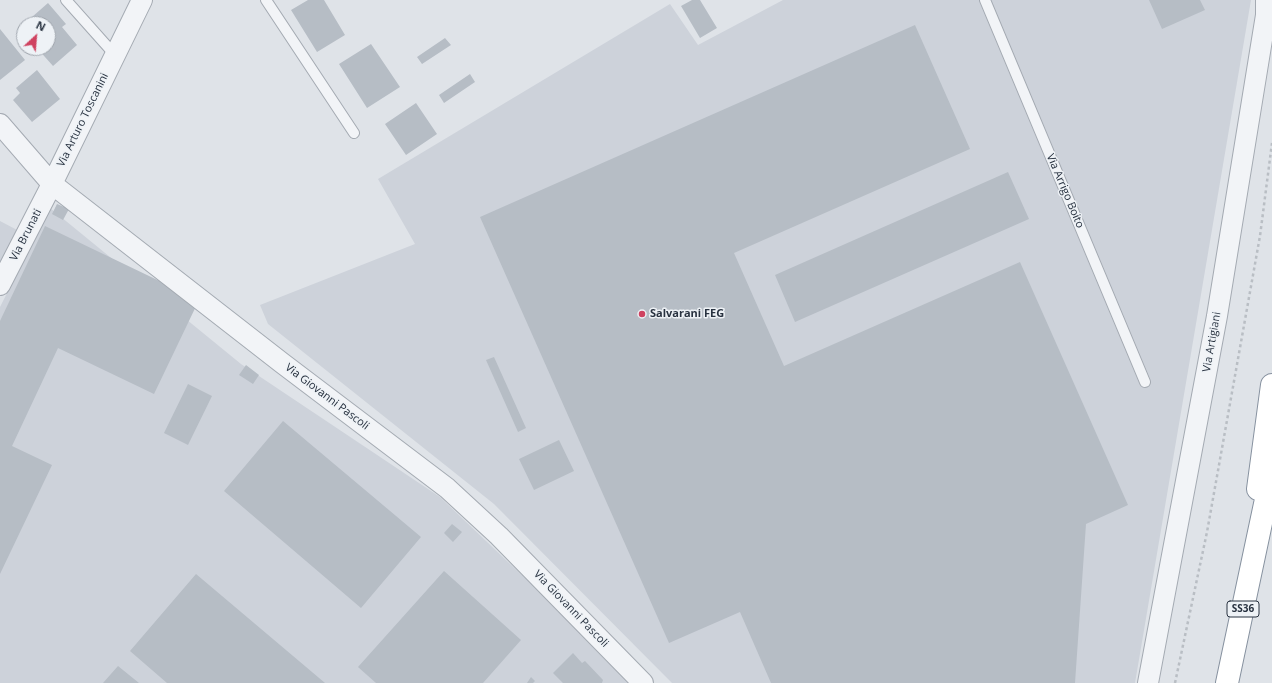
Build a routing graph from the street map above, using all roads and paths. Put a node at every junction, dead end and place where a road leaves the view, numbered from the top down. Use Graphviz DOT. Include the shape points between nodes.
graph roads {
  1 [pos="66,0"];
  2 [pos="142,0"];
  3 [pos="266,0"];
  4 [pos="985,0"];
  5 [pos="1266,0"];
  6 [pos="115,55"];
  7 [pos="0,124"];
  8 [pos="354,133"];
  9 [pos="1272,143"];
  10 [pos="52,184"];
  11 [pos="0,285"];
  12 [pos="1145,382"];
  13 [pos="1272,385"];
  14 [pos="1272,472"];
  15 [pos="1259,534"];
  16 [pos="643,683"];
  17 [pos="1148,683"];
  18 [pos="1175,683"];
  19 [pos="1227,683"];
  1 -- 6 [label="lane"];
  2 -- 6 [label="street, Via Arturo Toscanini"];
  3 -- 8 [label="lane"];
  4 -- 12 [label="lane, Via Arrigo Boito"];
  5 -- 17 [label="street, Via Artigiani" via="1266,15 1217,316"];
  6 -- 10 [label="street, Via Arturo Toscanini"];
  7 -- 10 [label="street, Via Giovanni Pascoli"];
  9 -- 18 [label="path" via="1260,236 1210,517"];
  10 -- 11 [label="street, Via Brunati"];
  10 -- 16 [label="street, Via Giovanni Pascoli" via="447,488 499,536"];
  13 -- 15 [label="highway, SS36" via="1256,501"];
  14 -- 15 [label="highway, SS36"];
  15 -- 19 [label="highway, SS36"];
}
